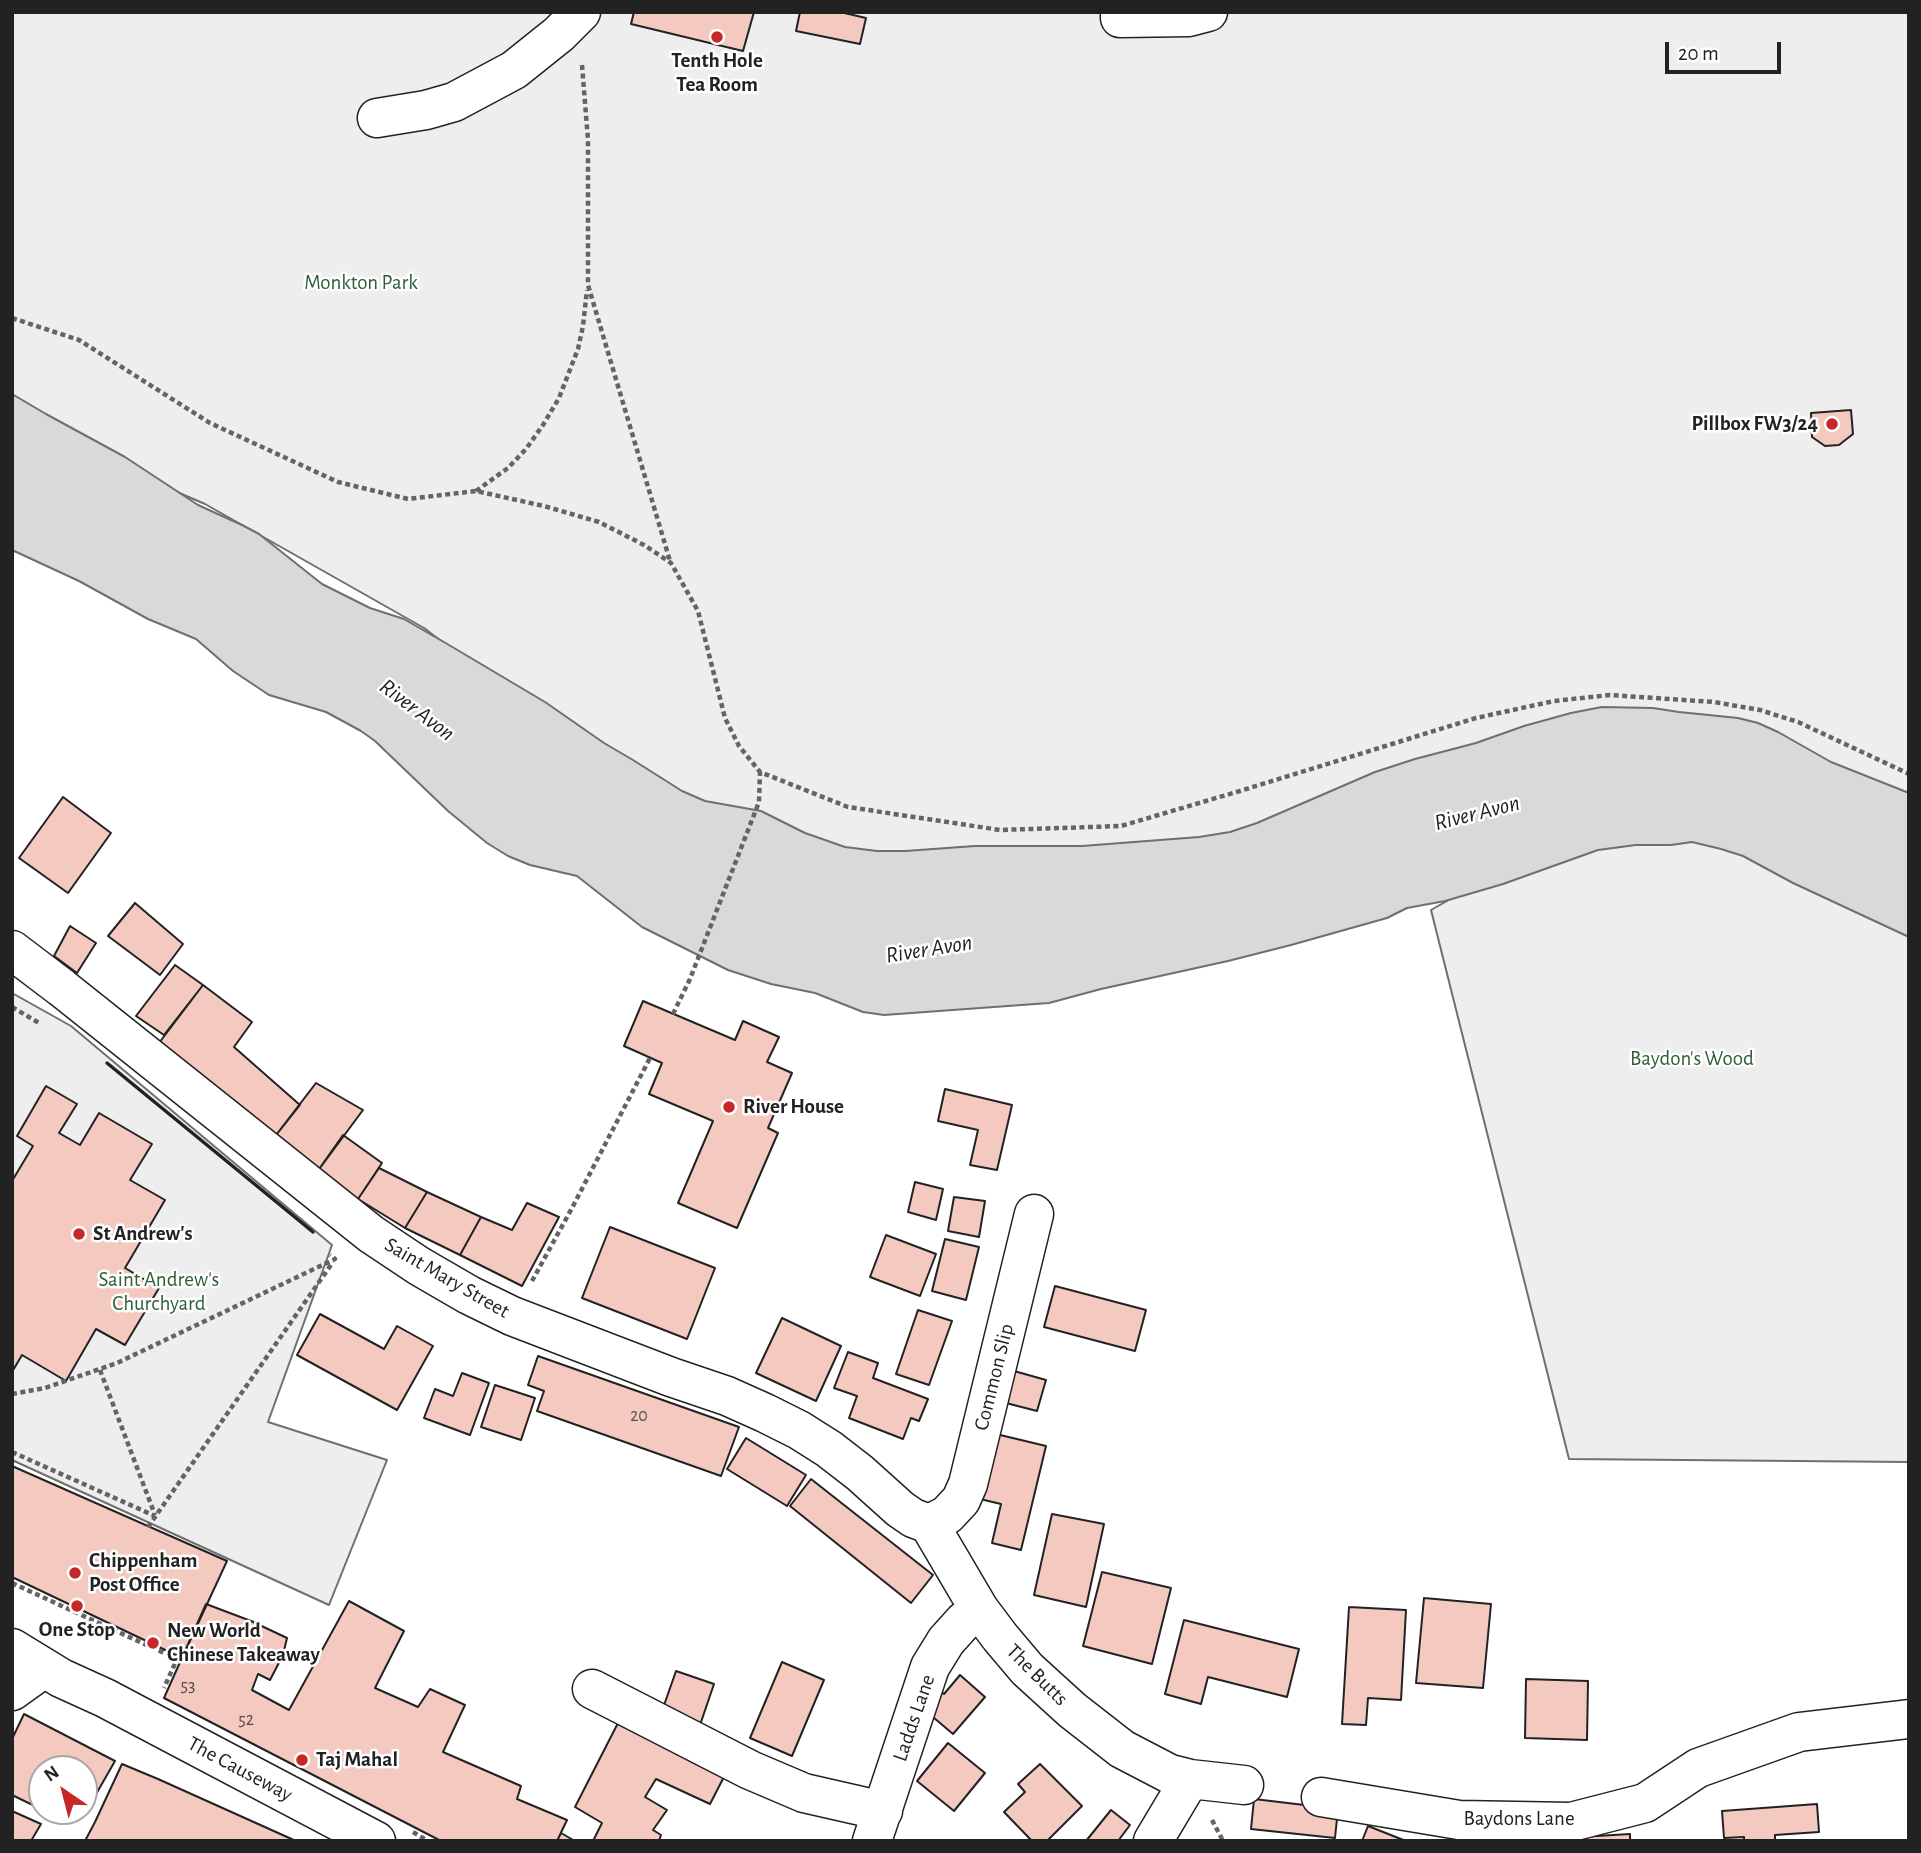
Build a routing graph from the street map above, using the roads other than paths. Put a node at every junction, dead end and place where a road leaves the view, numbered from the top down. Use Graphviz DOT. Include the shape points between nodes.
graph roads {
  1 [pos="581,12"];
  2 [pos="1120,12"];
  3 [pos="1208,12"];
  4 [pos="377,118"];
  5 [pos="12,950"];
  6 [pos="1034,1214"];
  7 [pos="929,1524"];
  8 [pos="979,1609"];
  9 [pos="12,1648"];
  10 [pos="22,1683"];
  11 [pos="592,1689"];
  12 [pos="1909,1719"];
  13 [pos="1190,1779"];
  14 [pos="1244,1784"];
  15 [pos="1321,1797"];
  16 [pos="878,1826"];
  17 [pos="1458,1831"];
  18 [pos="376,1841"];
  19 [pos="1153,1841"];
  1 -- 4 [label="street" via="514,70 454,102"];
  2 -- 3 [label="street" via="1120,18 1189,17"];
  5 -- 7 [label="street, Saint Mary Street" via="371,1234 419,1266 512,1316 727,1396 799,1430 900,1509"];
  6 -- 7 [label="street, Common Slip" via="968,1485 947,1515"];
  7 -- 8 [label="street, The Butts"];
  8 -- 13 [label="street, The Butts" via="1027,1669 1072,1710 1122,1749"];
  8 -- 16 [label="street, Ladds Lane" via="954,1631 930,1667"];
  9 -- 10 [label="street, The Causeway"];
  10 -- 18 [label="street, The Causeway" via="105,1698"];
  11 -- 16 [label="street" via="750,1770"];
  12 -- 17 [label="street, Baydons Lane" via="1800,1732 1698,1768 1645,1803 1571,1822"];
  13 -- 14 [label="street, The Butts"];
  13 -- 19 [label="street"];
  15 -- 17 [label="street, Baydons Lane"];
}
